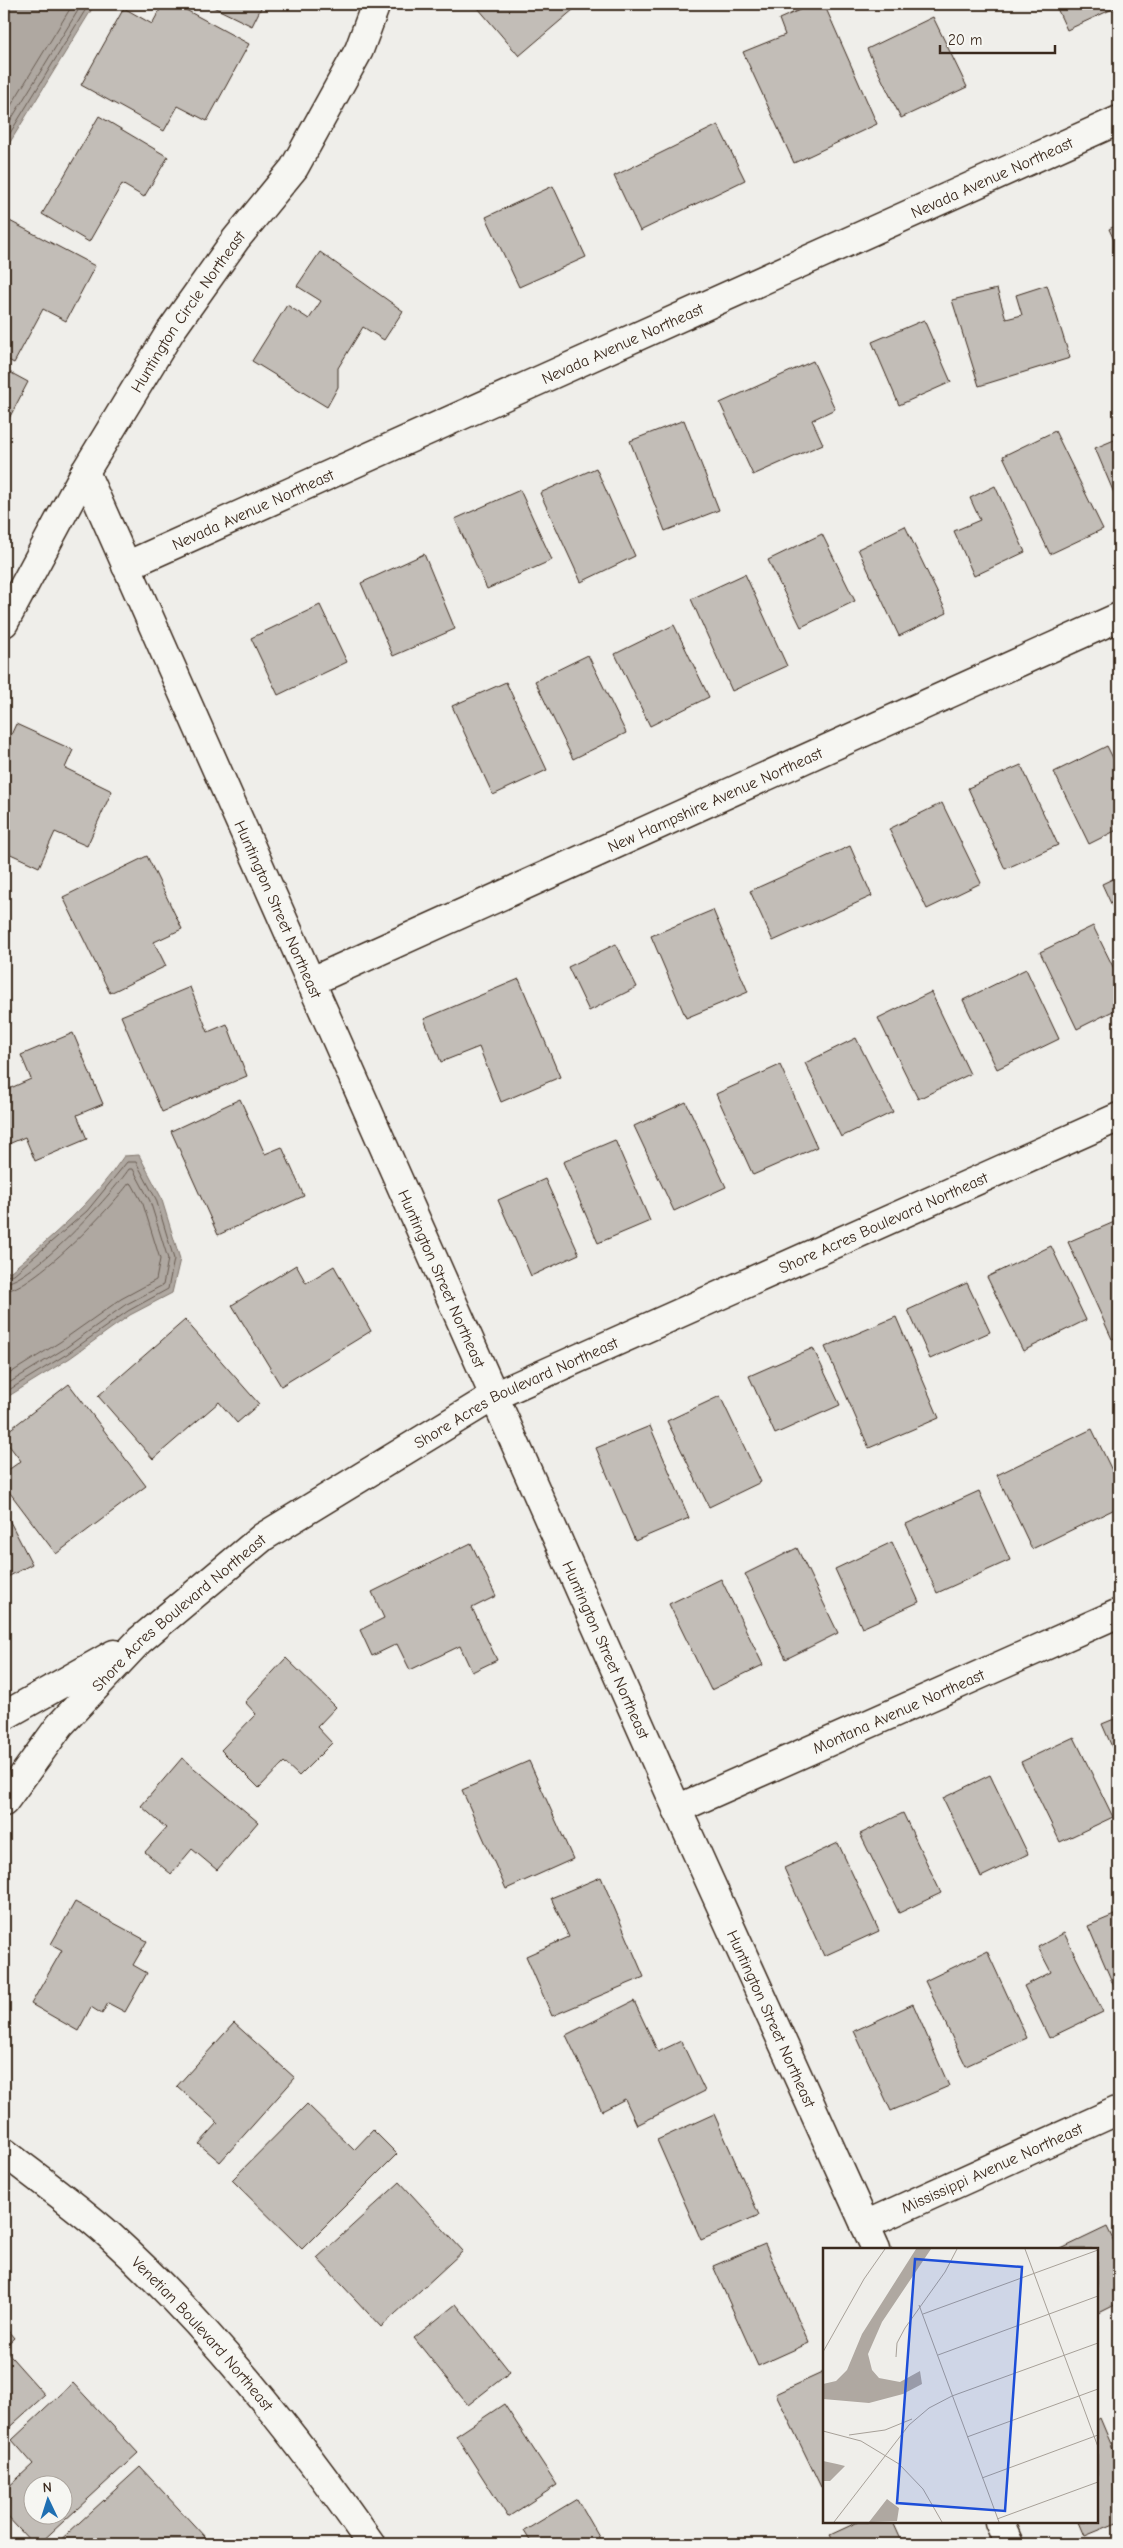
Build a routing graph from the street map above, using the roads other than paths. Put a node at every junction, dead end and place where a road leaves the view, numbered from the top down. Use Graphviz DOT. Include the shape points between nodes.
graph roads {
  1 [pos="376,4"];
  2 [pos="1119,120"];
  3 [pos="85,472"];
  4 [pos="126,566"];
  5 [pos="1119,617"];
  6 [pos="4,623"];
  7 [pos="310,982"];
  8 [pos="1119,1116"];
  9 [pos="494,1396"];
  10 [pos="1119,1612"];
  11 [pos="140,1640"];
  12 [pos="4,1716"];
  13 [pos="4,1802"];
  14 [pos="677,1809"];
  15 [pos="1119,2110"];
  16 [pos="4,2152"];
  17 [pos="864,2225"];
  18 [pos="876,2248"];
  19 [pos="999,2523"];
  20 [pos="371,2544"];
  21 [pos="1009,2544"];
  1 -- 3 [label="street, Huntington Circle Northeast" via="359,50 294,168 236,239 170,332"];
  2 -- 4 [label="street, Nevada Avenue Northeast"];
  3 -- 4 [label="street, Huntington Street Northeast"];
  3 -- 6 [label="street, Huntington Circle Northeast"];
  4 -- 7 [label="street, Huntington Street Northeast"];
  5 -- 7 [label="street, New Hampshire Avenue Northeast"];
  7 -- 9 [label="street, Huntington Street Northeast"];
  8 -- 9 [label="street, Shore Acres Boulevard Northeast"];
  9 -- 11 [label="street, Shore Acres Boulevard Northeast" via="262,1537"];
  9 -- 14 [label="street, Huntington Street Northeast"];
  10 -- 14 [label="street, Montana Avenue Northeast"];
  11 -- 12 [label="street"];
  11 -- 13 [label="street, Shore Acres Boulevard Northeast" via="60,1725"];
  14 -- 17 [label="street, Huntington Street Northeast"];
  15 -- 17 [label="street, Mississippi Avenue Northeast"];
  16 -- 20 [label="street, Venetian Boulevard Northeast" via="108,2234 245,2376 320,2470"];
  17 -- 18 [label="street, Huntington Street Northeast"];
  19 -- 21 [label="street"];
}
